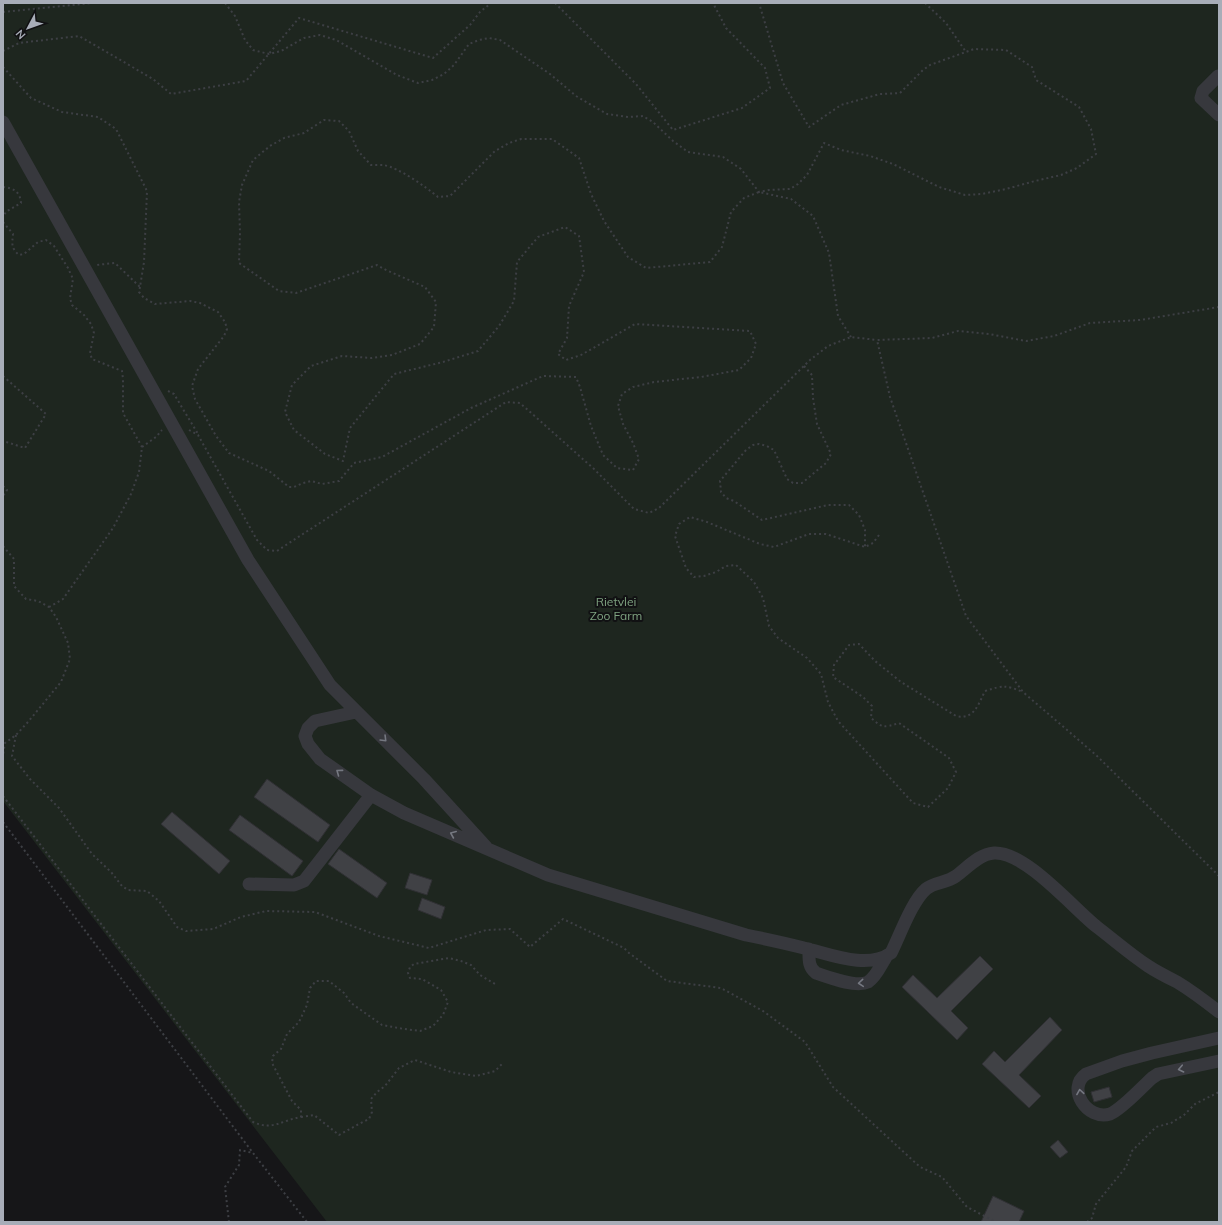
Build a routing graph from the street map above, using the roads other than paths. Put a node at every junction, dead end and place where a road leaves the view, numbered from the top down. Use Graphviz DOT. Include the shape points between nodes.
graph roads {
  1 [pos="1219,75"];
  2 [pos="1219,115"];
  3 [pos="3,122"];
  4 [pos="356,712"];
  5 [pos="371,795"];
  6 [pos="489,850"];
  7 [pos="249,884"];
  8 [pos="809,949"];
  9 [pos="886,956"];
  10 [pos="1219,1012"];
  11 [pos="1219,1038"];
  12 [pos="1219,1061"];
  1 -- 2 [label="street" via="1203,91 1201,98"];
  3 -- 4 [label="street" via="248,560 330,685"];
  5 -- 4 [label="street, one-way" via="320,758 308,744 305,736 314,721"];
  4 -- 6 [label="street, one-way" via="424,779"];
  6 -- 5 [label="street, one-way" via="404,814"];
  5 -- 7 [label="street" via="304,881 294,885"];
  6 -- 8 [label="street" via="548,875 586,887 746,935"];
  8 -- 9 [label="street" via="855,960 877,960"];
  9 -- 8 [label="street, one-way" via="874,977 858,984 811,970"];
  9 -- 10 [label="street" via="891,953 913,906 926,888 954,878 981,857 994,853 1007,855 1021,861 1063,895 1095,926 1129,952"];
  12 -- 11 [label="street, one-way" via="1158,1074 1121,1106 1106,1115 1095,1114 1086,1108 1079,1094 1078,1085 1082,1076 1086,1074 1152,1053"];
}
